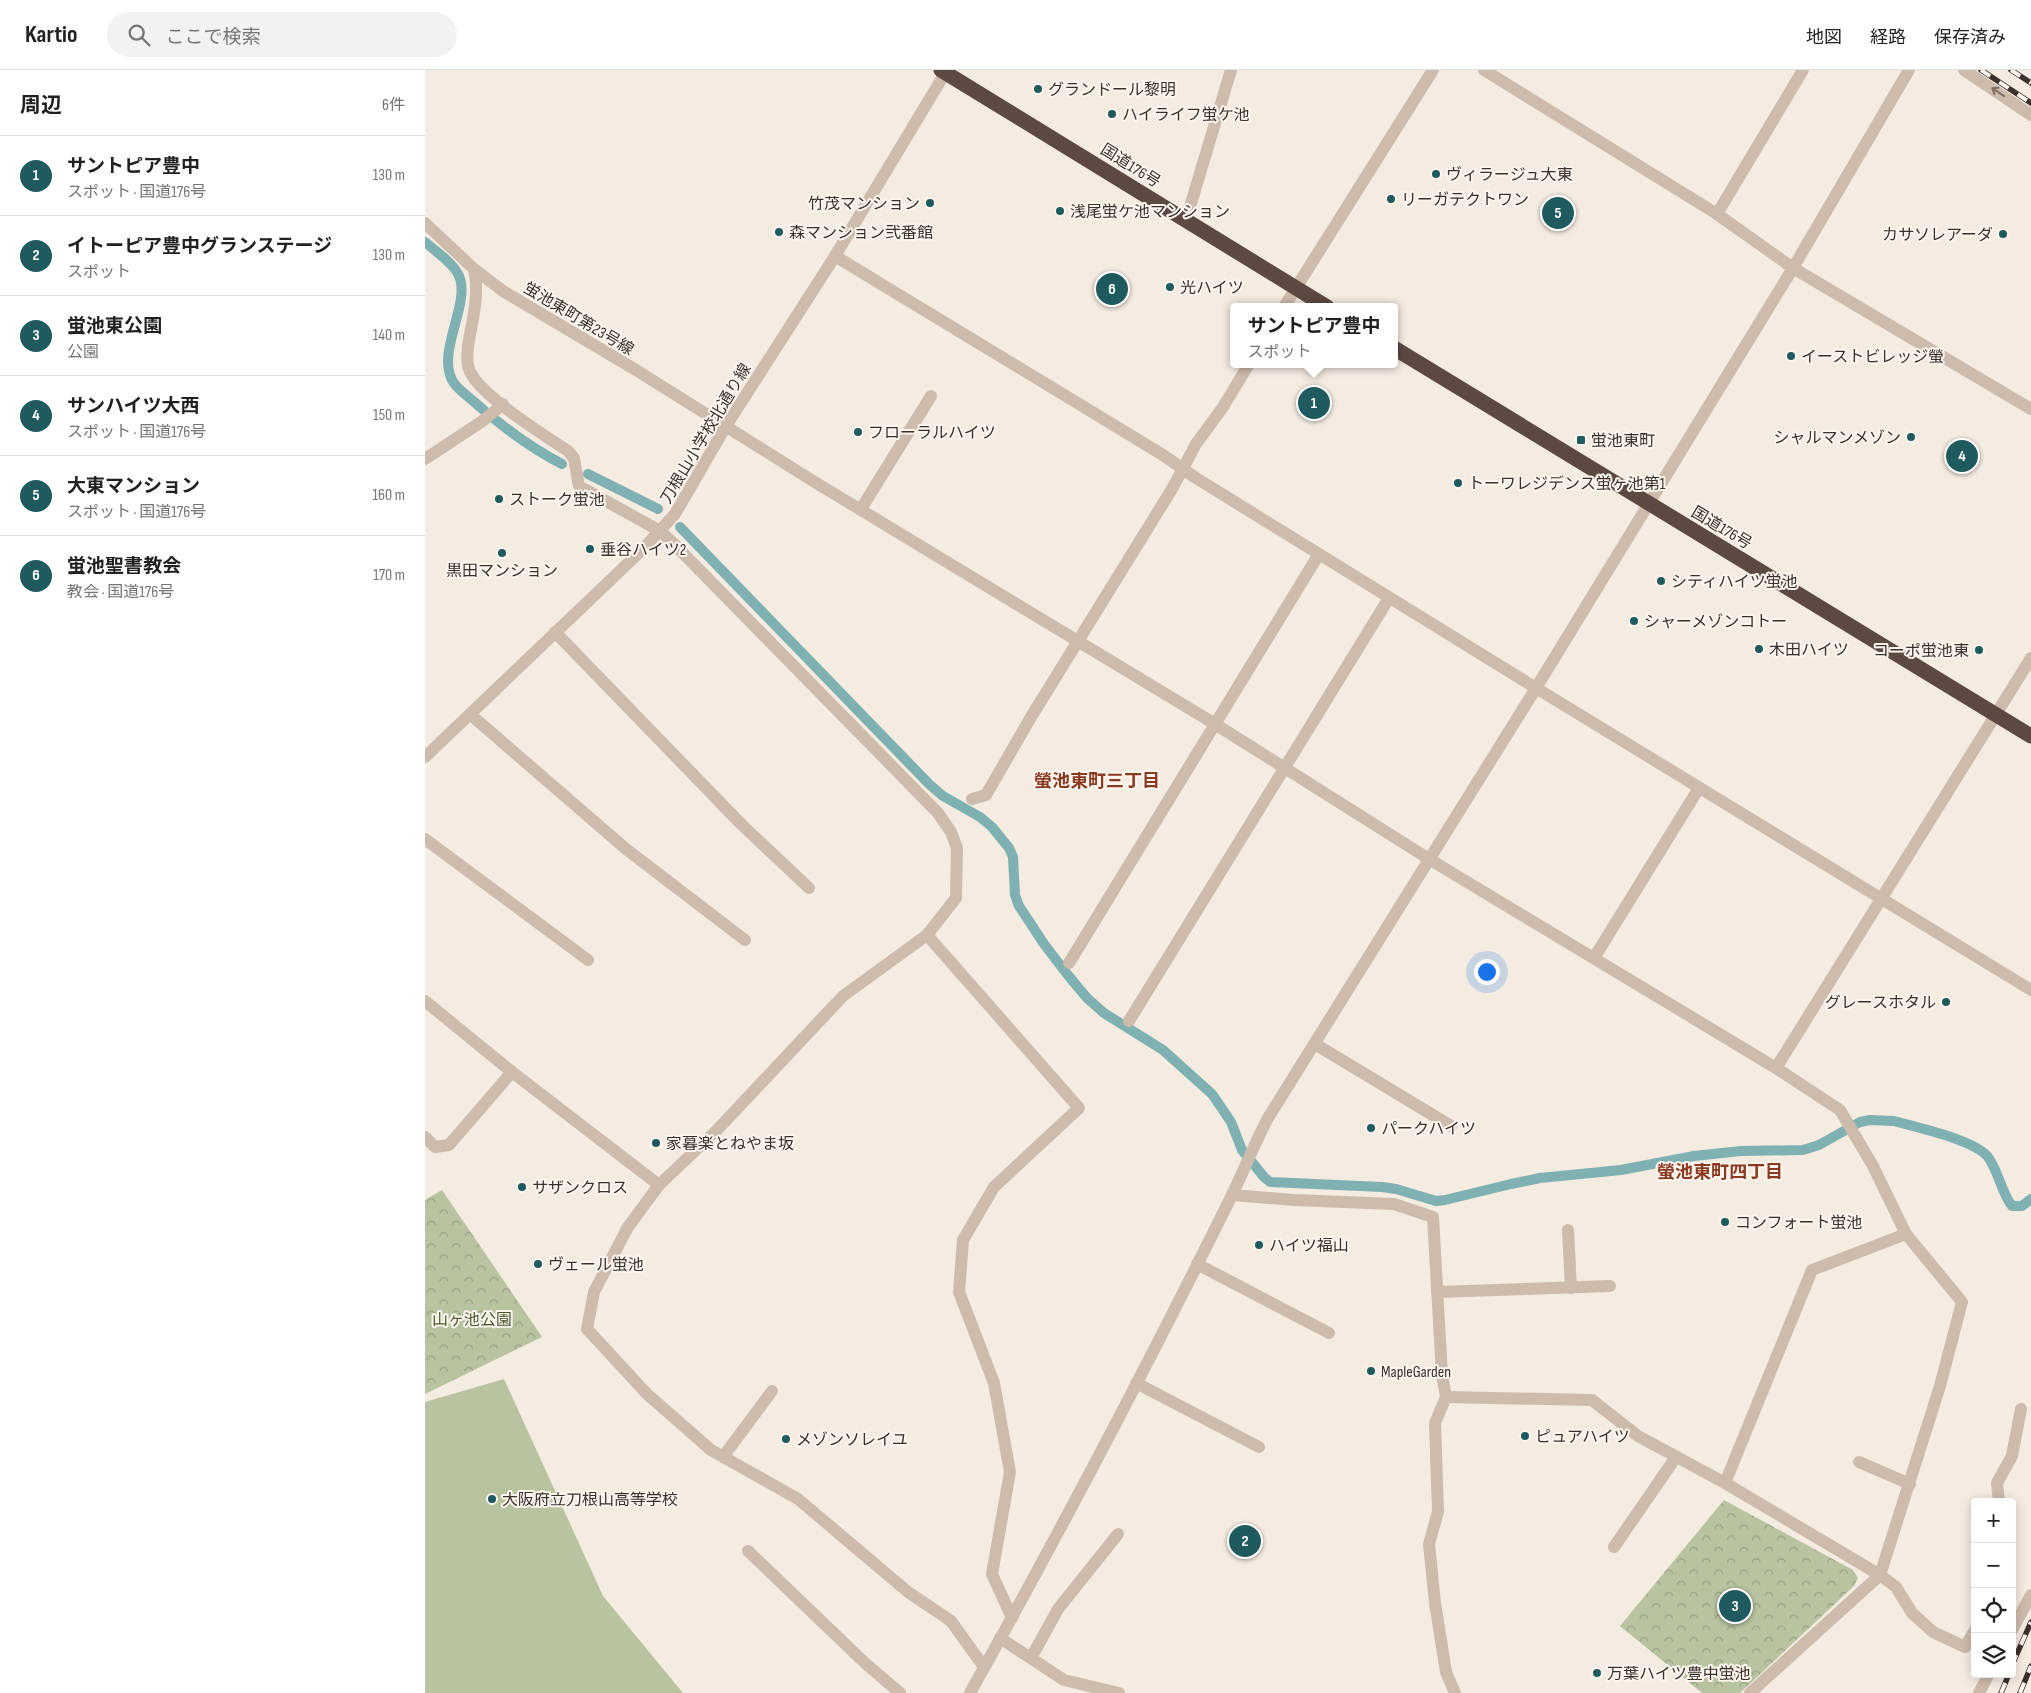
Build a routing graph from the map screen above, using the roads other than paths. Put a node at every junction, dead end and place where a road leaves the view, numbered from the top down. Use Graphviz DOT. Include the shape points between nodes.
graph roads {
  1 [pos="1231,70"];
  2 [pos="1433,70"];
  3 [pos="1484,70"];
  4 [pos="1803,70"];
  5 [pos="1909,70"];
  6 [pos="1964,70"];
  7 [pos="944,71"];
  8 [pos="2031,115"];
  9 [pos="1717,214"];
  10 [pos="1186,220"];
  11 [pos="425,223"];
  12 [pos="835,256"];
  13 [pos="1793,268"];
  14 [pos="474,270"];
  15 [pos="1295,288"];
  16 [pos="1286,303"];
  17 [pos="1320,303"];
  18 [pos="1398,350"];
  19 [pos="1247,368"];
  20 [pos="931,396"];
  21 [pos="499,408"];
  22 [pos="2031,409"];
  23 [pos="726,426"];
  24 [pos="425,459"];
  25 [pos="1183,469"];
  26 [pos="1648,502"];
  27 [pos="861,510"];
  28 [pos="660,531"];
  29 [pos="1319,554"];
  30 [pos="1389,598"];
  31 [pos="555,632"];
  32 [pos="1078,641"];
  33 [pos="2031,658"];
  34 [pos="1535,688"];
  35 [pos="471,715"];
  36 [pos="1997,715"];
  37 [pos="1215,724"];
  38 [pos="2031,736"];
  39 [pos="425,757"];
  40 [pos="1285,769"];
  41 [pos="1699,788"];
  42 [pos="973,800"];
  43 [pos="425,839"];
  44 [pos="1429,859"];
  45 [pos="809,888"];
  46 [pos="1882,900"];
  47 [pos="927,934"];
  48 [pos="745,940"];
  49 [pos="1594,958"];
  50 [pos="588,960"];
  51 [pos="1069,963"];
  52 [pos="2031,990"];
  53 [pos="425,1001"];
  54 [pos="1129,1020"];
  55 [pos="1315,1044"];
  56 [pos="1776,1068"];
  57 [pos="512,1072"];
  58 [pos="1451,1126"];
  59 [pos="425,1137"];
  60 [pos="659,1185"];
  61 [pos="1232,1195"];
  62 [pos="1568,1230"];
  63 [pos="1906,1234"];
  64 [pos="1197,1264"];
  65 [pos="1611,1286"];
  66 [pos="1571,1288"];
  67 [pos="1437,1292"];
  68 [pos="1329,1333"];
  69 [pos="1136,1383"];
  70 [pos="772,1391"];
  71 [pos="1446,1397"];
  72 [pos="2021,1409"];
  73 [pos="1259,1447"];
  74 [pos="723,1457"];
  75 [pos="1676,1457"];
  76 [pos="1859,1462"];
  77 [pos="1725,1483"];
  78 [pos="1910,1484"];
  79 [pos="1999,1498"];
  80 [pos="1118,1534"];
  81 [pos="1614,1547"];
  82 [pos="748,1551"];
  83 [pos="1880,1575"];
  84 [pos="2031,1595"];
  85 [pos="1012,1618"];
  86 [pos="2016,1623"];
  87 [pos="1973,1633"];
  88 [pos="1000,1638"];
  89 [pos="1031,1658"];
  90 [pos="984,1667"];
  91 [pos="1987,1678"];
  92 [pos="899,1693"];
  93 [pos="970,1693"];
  94 [pos="1119,1693"];
  95 [pos="1455,1693"];
  96 [pos="1750,1693"];
  97 [pos="1979,1693"];
  1 -- 10 [label="street"];
  2 -- 15 [label="street"];
  3 -- 9 [label="street"];
  4 -- 9 [label="street"];
  5 -- 13 [label="street"];
  8 -- 6 [label="street, one-way"];
  7 -- 10 [label="highway, 国道176号"];
  7 -- 12 [label="street, 刀根山小学校北通り線"];
  9 -- 13 [label="street"];
  10 -- 15 [label="highway, 国道176号"];
  11 -- 14 [label="street, 蛍池東町第23号線"];
  12 -- 23 [label="street, 刀根山小学校北通り線"];
  12 -- 25 [label="street"];
  13 -- 22 [label="street"];
  13 -- 26 [label="street"];
  14 -- 21 [label="street" via="476,290 467,351 468,367"];
  14 -- 23 [label="street, 蛍池東町第23号線" via="503,291"];
  15 -- 16 [label="street"];
  15 -- 17 [label="highway, 国道176号"];
  18 -- 26 [label="highway, 国道176号"];
  19 -- 25 [label="street"];
  20 -- 27 [label="street"];
  21 -- 24 [label="street"];
  21 -- 28 [label="street" via="568,451 574,458 579,486"];
  23 -- 27 [label="street, 蛍池東町第23号線"];
  23 -- 28 [label="street, 刀根山小学校北通り線" via="675,514"];
  25 -- 29 [label="street"];
  25 -- 32 [label="street"];
  26 -- 34 [label="street"];
  26 -- 36 [label="highway, 国道176号"];
  27 -- 32 [label="street, 蛍池東町第23号線"];
  28 -- 31 [label="street, 刀根山小学校北通り線"];
  28 -- 47 [label="street" via="942,818 957,848 956,898"];
  29 -- 30 [label="street"];
  29 -- 37 [label="street"];
  30 -- 34 [label="street"];
  30 -- 40 [label="street"];
  31 -- 35 [label="street, 刀根山小学校北通り線"];
  31 -- 45 [label="street" via="741,824"];
  32 -- 37 [label="street, 蛍池東町第23号線"];
  32 -- 42 [label="street" via="986,795"];
  33 -- 36 [label="street"];
  34 -- 41 [label="street"];
  34 -- 44 [label="street"];
  35 -- 39 [label="street, 刀根山小学校北通り線"];
  35 -- 48 [label="street" via="626,849"];
  36 -- 38 [label="highway, 国道176号"];
  36 -- 46 [label="street"];
  37 -- 40 [label="street, 蛍池東町第23号線"];
  37 -- 51 [label="street"];
  40 -- 44 [label="street, 蛍池東町第23号線"];
  40 -- 54 [label="street"];
  41 -- 46 [label="street"];
  41 -- 49 [label="street"];
  43 -- 50 [label="street"];
  44 -- 49 [label="street, 蛍池東町第23号線"];
  44 -- 55 [label="street"];
  46 -- 52 [label="street"];
  46 -- 56 [label="street"];
  47 -- 60 [label="street" via="843,996 717,1130"];
  47 -- 85 [label="street" via="1079,1108 994,1187 963,1240 959,1292 994,1383 1010,1472 992,1574"];
  49 -- 56 [label="street, 蛍池東町第23号線"];
  53 -- 57 [label="street"];
  55 -- 58 [label="street"];
  55 -- 61 [label="street" via="1267,1118"];
  56 -- 63 [label="street, 蛍池東町第23号線" via="1840,1110 1873,1166"];
  57 -- 59 [label="street" via="449,1144 435,1147"];
  57 -- 60 [label="street"];
  60 -- 74 [label="street" via="628,1227 594,1292 587,1329 647,1394"];
  61 -- 64 [label="street"];
  61 -- 67 [label="street" via="1394,1204 1433,1218"];
  62 -- 66 [label="street"];
  63 -- 77 [label="street" via="1812,1270"];
  63 -- 78 [label="street, 蛍池東町第23号線" via="1962,1302 1941,1386"];
  64 -- 68 [label="street"];
  64 -- 69 [label="street"];
  65 -- 66 [label="street"];
  66 -- 67 [label="street"];
  67 -- 71 [label="street"];
  69 -- 73 [label="street"];
  69 -- 85 [label="street"];
  70 -- 74 [label="street"];
  71 -- 75 [label="street" via="1593,1400 1638,1436"];
  71 -- 95 [label="street" via="1435,1423 1438,1512 1429,1544 1446,1672"];
  72 -- 79 [label="street" via="2012,1456 1997,1483"];
  74 -- 90 [label="street" via="798,1499 908,1592 951,1621"];
  75 -- 77 [label="street"];
  75 -- 81 [label="street"];
  76 -- 78 [label="street"];
  77 -- 83 [label="street"];
  78 -- 83 [label="street"];
  80 -- 89 [label="street" via="1058,1608"];
  82 -- 92 [label="street"];
  83 -- 87 [label="street" via="1896,1587 1912,1613 1933,1632 1965,1647"];
  83 -- 96 [label="street"];
  84 -- 86 [label="street"];
  85 -- 88 [label="street"];
  88 -- 89 [label="street"];
  88 -- 90 [label="street"];
  89 -- 94 [label="street" via="1064,1680"];
  90 -- 93 [label="street"];
  91 -- 97 [label="street"];
}
